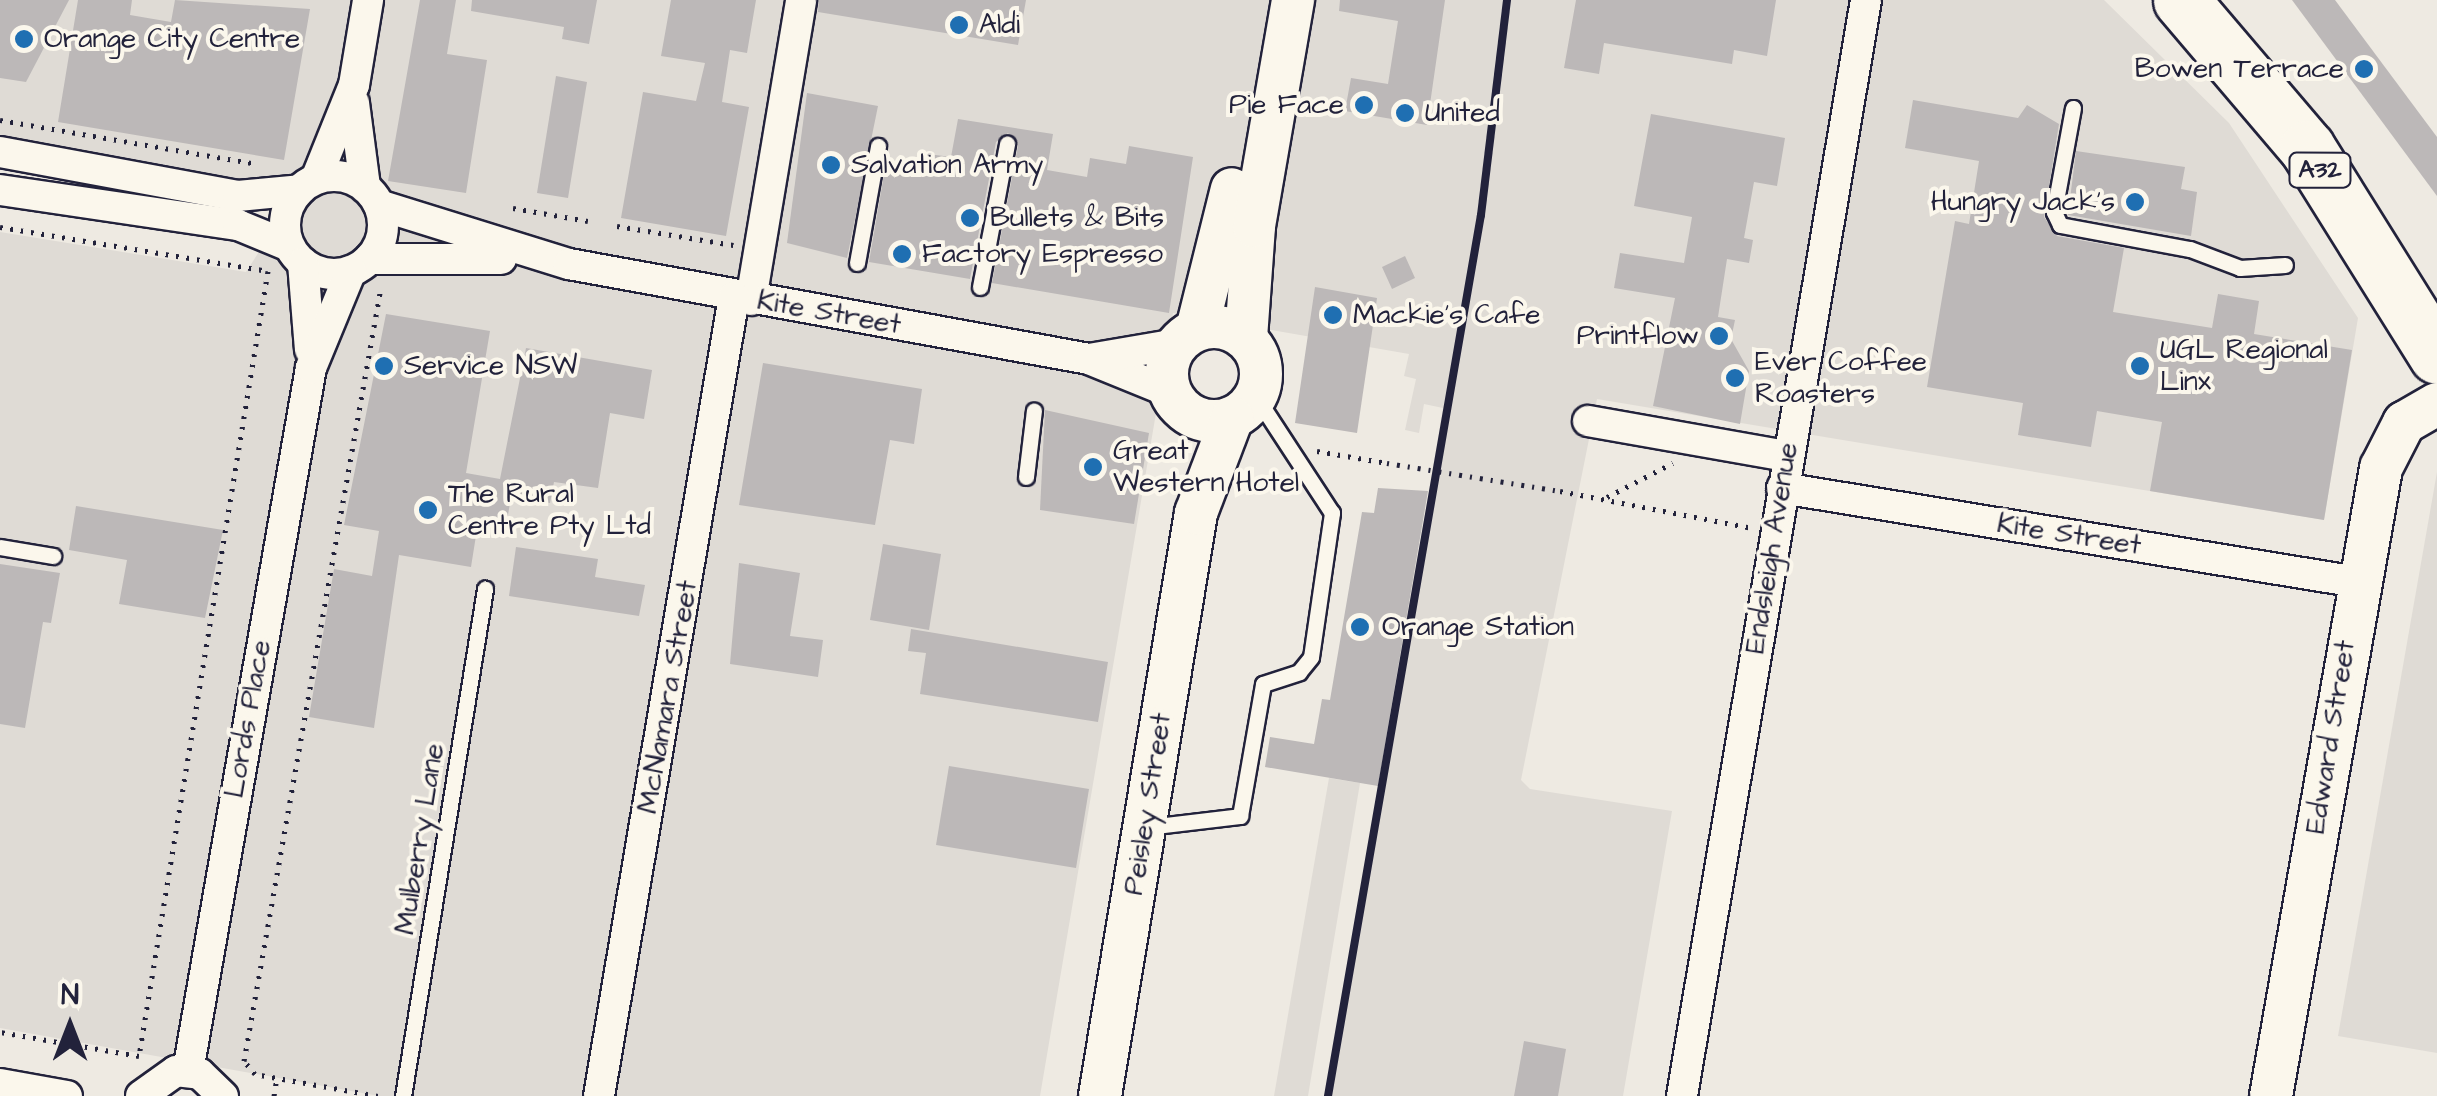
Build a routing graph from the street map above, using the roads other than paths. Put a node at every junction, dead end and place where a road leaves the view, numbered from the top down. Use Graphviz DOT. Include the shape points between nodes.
graph roads {
  1 [pos="368,0"];
  2 [pos="801,0"];
  3 [pos="1263,0"];
  4 [pos="1292,0"];
  5 [pos="1866,0"];
  6 [pos="2182,0"];
  7 [pos="354,85"];
  8 [pos="2073,108"];
  9 [pos="1007,144"];
  10 [pos="878,146"];
  11 [pos="0,152"];
  12 [pos="308,184"];
  13 [pos="0,190"];
  14 [pos="372,196"];
  15 [pos="296,254"];
  16 [pos="857,262"];
  17 [pos="569,264"];
  18 [pos="2285,265"];
  19 [pos="367,272"];
  20 [pos="980,288"];
  21 [pos="743,299"];
  22 [pos="1187,336"];
  23 [pos="1246,338"];
  24 [pos="2437,356"];
  25 [pos="1090,359"];
  26 [pos="310,368"];
  27 [pos="1178,402"];
  28 [pos="2437,404"];
  29 [pos="1244,408"];
  30 [pos="1034,410"];
  31 [pos="1588,420"];
  32 [pos="1787,456"];
  33 [pos="1026,477"];
  34 [pos="1782,488"];
  35 [pos="1196,513"];
  36 [pos="0,548"];
  37 [pos="53,556"];
  38 [pos="2357,582"];
  39 [pos="485,589"];
  40 [pos="1144,827"];
  41 [pos="188,1071"];
  42 [pos="0,1084"];
  43 [pos="67,1096"];
  44 [pos="140,1096"];
  45 [pos="223,1096"];
  46 [pos="403,1096"];
  47 [pos="599,1096"];
  48 [pos="1100,1096"];
  49 [pos="1682,1096"];
  50 [pos="2271,1096"];
  1 -- 7 [label="street"];
  2 -- 21 [label="street, McNamara Street"];
  3 -- 22 [label="main road" via="1228,215"];
  4 -- 23 [label="main road" via="1254,226"];
  5 -- 32 [label="street, Endsleigh Avenue"];
  6 -- 24 [label="highway, A32" via="2306,148"];
  7 -- 12 [label="street"];
  7 -- 14 [label="street"];
  8 -- 18 [label="lane" via="2054,212 2060,225 2190,249 2240,268"];
  9 -- 20 [label="lane"];
  10 -- 16 [label="lane"];
  11 -- 12 [label="street" via="238,196"];
  12 -- 14 [label="street" via="341,176"];
  12 -- 15 [label="street" via="285,216"];
  13 -- 15 [label="street" via="238,225"];
  14 -- 17 [label="street, Kite Street"];
  14 -- 19 [label="street" via="382,234"];
  15 -- 19 [label="street" via="334,274"];
  15 -- 26 [label="street, Lords Place"];
  17 -- 19 [label="street, Kite Street"];
  17 -- 21 [label="street, Kite Street"];
  19 -- 26 [label="street, Lords Place"];
  21 -- 25 [label="street, Kite Street"];
  21 -- 47 [label="street, McNamara Street"];
  22 -- 23 [label="main road" via="1223,326"];
  22 -- 25 [label="street, Kite Street"];
  22 -- 27 [label="main road" via="1167,367"];
  23 -- 29 [label="main road" via="1262,366"];
  25 -- 27 [label="street, Kite Street"];
  26 -- 41 [label="street, Lords Place"];
  27 -- 29 [label="main road"];
  27 -- 35 [label="main road, Peisley Street"];
  28 -- 38 [label="main road, Edward Street" via="2404,423 2388,446"];
  29 -- 35 [label="main road, Peisley Street"];
  29 -- 40 [label="lane" via="1332,513 1310,657 1299,672 1263,684 1240,816"];
  30 -- 33 [label="lane"];
  31 -- 32 [label="street"];
  32 -- 34 [label="street, Endsleigh Avenue"];
  34 -- 38 [label="street, Kite Street"];
  34 -- 49 [label="street, Endsleigh Avenue"];
  35 -- 40 [label="main road, Peisley Street"];
  36 -- 37 [label="lane"];
  38 -- 50 [label="main road, Edward Street"];
  39 -- 46 [label="lane, Mulberry Lane"];
  40 -- 48 [label="main road, Peisley Street"];
  41 -- 44 [label="street" via="165,1074"];
  41 -- 45 [label="street"];
  42 -- 43 [label="street"];
}
